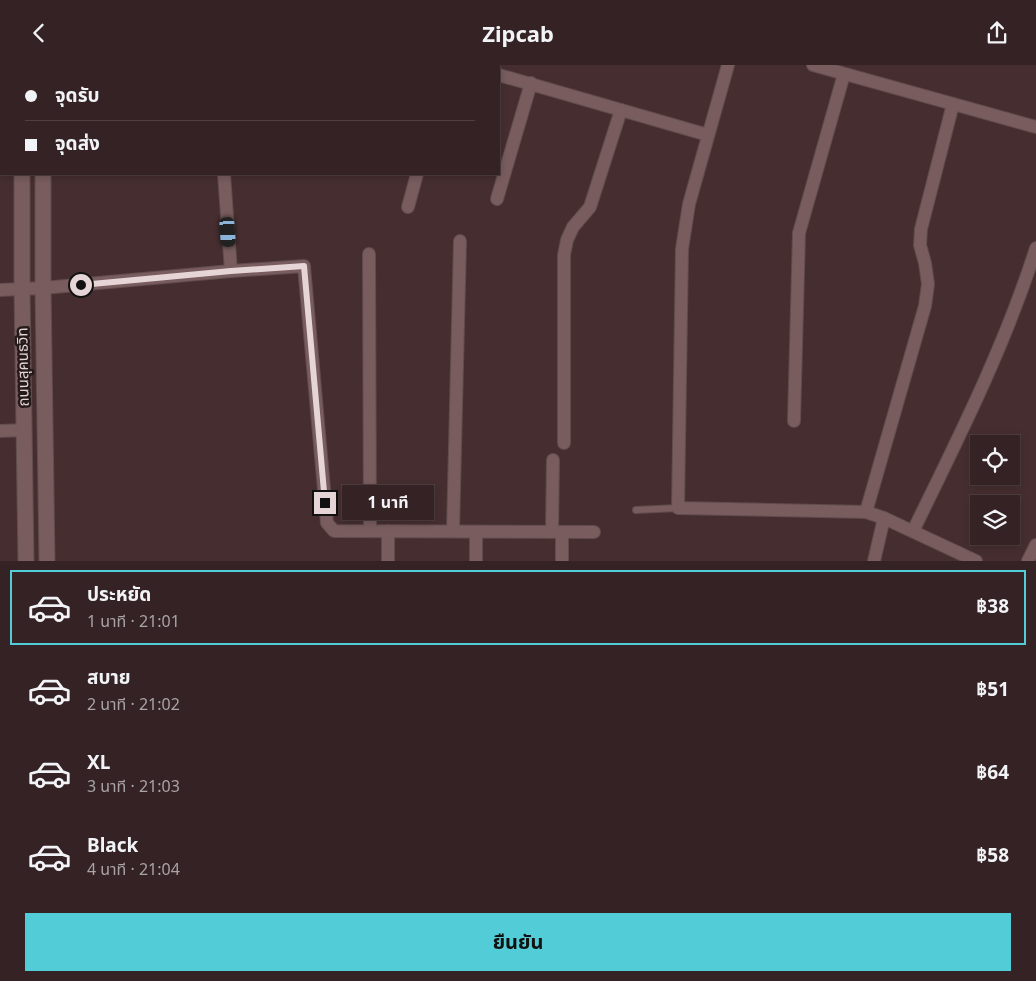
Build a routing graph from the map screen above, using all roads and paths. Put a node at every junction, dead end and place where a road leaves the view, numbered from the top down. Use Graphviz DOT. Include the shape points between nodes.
graph roads {
  1 [pos="728,65"];
  2 [pos="813,65"];
  3 [pos="844,74"];
  4 [pos="500,75"];
  5 [pos="531,83"];
  6 [pos="953,104"];
  7 [pos="621,109"];
  8 [pos="1036,127"];
  9 [pos="708,135"];
  10 [pos="22,175"];
  11 [pos="43,175"];
  12 [pos="224,175"];
  13 [pos="417,175"];
  14 [pos="498,199"];
  15 [pos="408,207"];
  16 [pos="460,241"];
  17 [pos="1036,248"];
  18 [pos="369,254"];
  19 [pos="231,271"];
  20 [pos="43,288"];
  21 [pos="22,289"];
  22 [pos="0,290"];
  23 [pos="794,421"];
  24 [pos="25,430"];
  25 [pos="0,431"];
  26 [pos="564,443"];
  27 [pos="553,460"];
  28 [pos="678,508"];
  29 [pos="636,510"];
  30 [pos="866,512"];
  31 [pos="884,518"];
  32 [pos="370,531"];
  33 [pos="388,531"];
  34 [pos="454,531"];
  35 [pos="913,531"];
  36 [pos="476,532"];
  37 [pos="557,532"];
  38 [pos="594,532"];
  39 [pos="1036,545"];
  40 [pos="25,561"];
  41 [pos="47,561"];
  42 [pos="388,561"];
  43 [pos="476,561"];
  44 [pos="562,561"];
  45 [pos="874,561"];
  46 [pos="976,561"];
  47 [pos="1028,561"];
  1 -- 9 [label="street"];
  2 -- 3 [label="street"];
  3 -- 6 [label="street"];
  3 -- 23 [label="street" via="799,233"];
  4 -- 5 [label="street"];
  5 -- 7 [label="street"];
  5 -- 14 [label="street"];
  6 -- 8 [label="street"];
  6 -- 30 [label="street" via="921,229 920,245 928,284 924,306"];
  7 -- 9 [label="street"];
  7 -- 26 [label="street" via="590,207 573,227 564,255"];
  9 -- 28 [label="street" via="689,204 682,249"];
  10 -- 21 [label="main road, ถนนสุคนธวิท"];
  11 -- 20 [label="main road, ถนนสุคนธวิท"];
  12 -- 19 [label="street"];
  13 -- 15 [label="street"];
  16 -- 34 [label="street"];
  17 -- 35 [label="street" via="986,378"];
  18 -- 32 [label="street"];
  19 -- 20 [label="street"];
  19 -- 32 [label="street" via="304,266 327,523 334,531"];
  20 -- 21 [label="street"];
  20 -- 41 [label="main road, ถนนสุคนธวิท"];
  21 -- 22 [label="street"];
  21 -- 24 [label="main road, ถนนสุคนธวิท"];
  24 -- 25 [label="street"];
  24 -- 40 [label="main road, ถนนสุคนธวิท"];
  27 -- 37 [label="street"];
  28 -- 29 [label="lane"];
  28 -- 30 [label="street"];
  30 -- 31 [label="street"];
  31 -- 35 [label="street"];
  31 -- 45 [label="street"];
  32 -- 33 [label="street"];
  33 -- 34 [label="street"];
  33 -- 42 [label="street"];
  34 -- 36 [label="street"];
  35 -- 46 [label="street"];
  36 -- 37 [label="street"];
  36 -- 43 [label="street"];
  37 -- 38 [label="street"];
  37 -- 44 [label="street"];
  39 -- 47 [label="street"];
}
